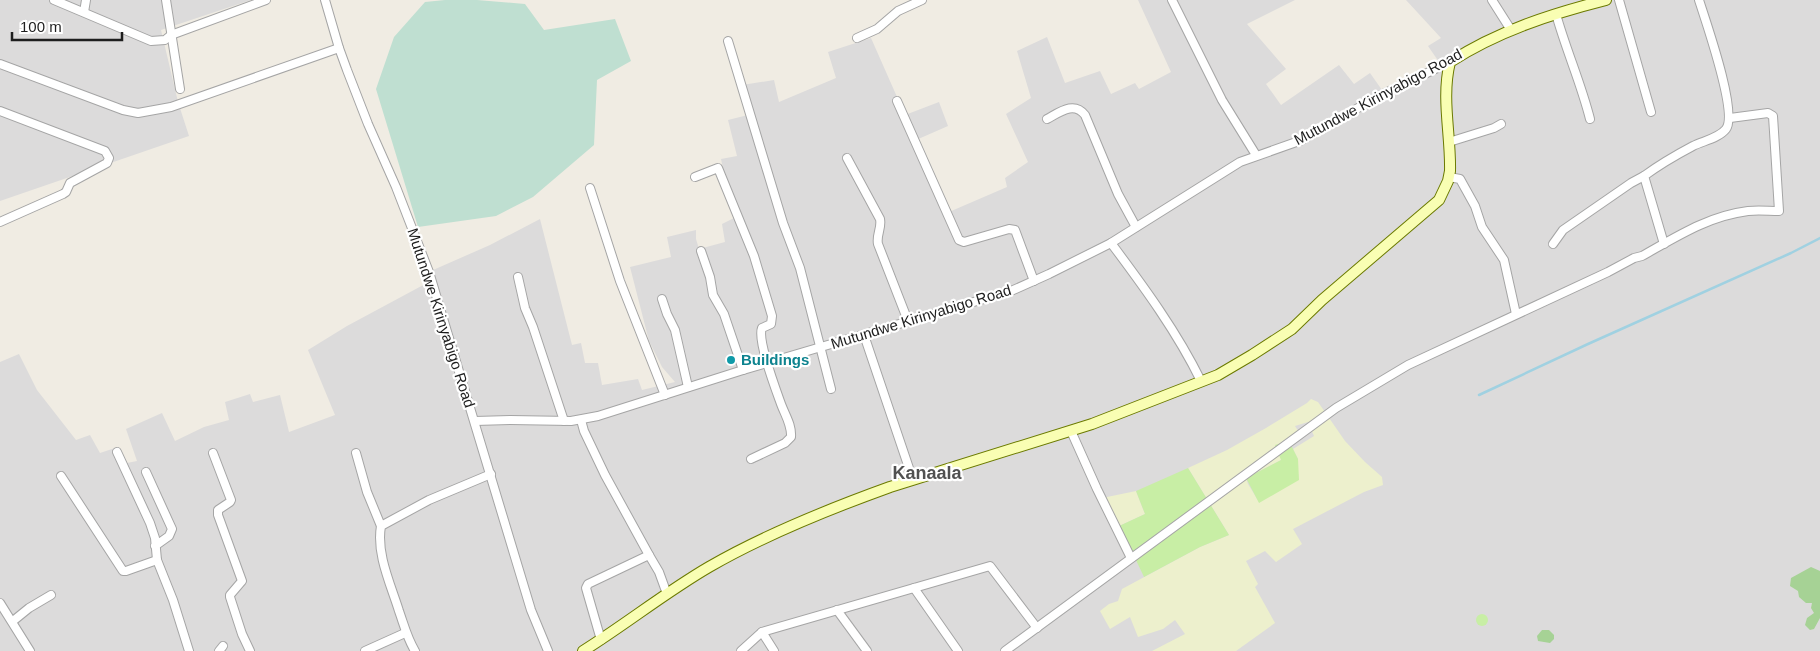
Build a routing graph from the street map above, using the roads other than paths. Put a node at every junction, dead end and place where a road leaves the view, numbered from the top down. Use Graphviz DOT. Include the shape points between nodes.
graph roads {
  1 [pos="54,0"];
  2 [pos="86,0"];
  3 [pos="166,0"];
  4 [pos="266,0"];
  5 [pos="326,0"];
  6 [pos="922,0"];
  7 [pos="1172,0"];
  8 [pos="1492,0"];
  9 [pos="1606,0"];
  10 [pos="1619,0"];
  11 [pos="1699,0"];
  12 [pos="1587,2"];
  13 [pos="84,12"];
  14 [pos="1556,14"];
  15 [pos="1511,30"];
  16 [pos="171,35"];
  17 [pos="857,38"];
  18 [pos="728,41"];
  19 [pos="339,48"];
  20 [pos="1450,62"];
  21 [pos="0,64"];
  22 [pos="180,89"];
  23 [pos="897,101"];
  24 [pos="0,111"];
  25 [pos="1651,112"];
  26 [pos="1730,118"];
  27 [pos="1047,119"];
  28 [pos="1590,119"];
  29 [pos="1501,124"];
  30 [pos="1449,142"];
  31 [pos="1256,155"];
  32 [pos="847,158"];
  33 [pos="1644,176"];
  34 [pos="695,177"];
  35 [pos="1449,177"];
  36 [pos="590,188"];
  37 [pos="0,222"];
  38 [pos="1136,227"];
  39 [pos="1111,243"];
  40 [pos="1553,244"];
  41 [pos="1664,244"];
  42 [pos="701,252"];
  43 [pos="518,277"];
  44 [pos="1034,281"];
  45 [pos="662,298"];
  46 [pos="1516,314"];
  47 [pos="908,321"];
  48 [pos="864,335"];
  49 [pos="820,348"];
  50 [pos="768,363"];
  51 [pos="743,370"];
  52 [pos="1201,381"];
  53 [pos="688,387"];
  54 [pos="830,389"];
  55 [pos="664,395"];
  56 [pos="581,420"];
  57 [pos="475,421"];
  58 [pos="564,421"];
  59 [pos="1071,431"];
  60 [pos="117,452"];
  61 [pos="213,453"];
  62 [pos="356,453"];
  63 [pos="751,459"];
  64 [pos="146,472"];
  65 [pos="490,474"];
  66 [pos="61,476"];
  67 [pos="913,480"];
  68 [pos="381,526"];
  69 [pos="155,546"];
  70 [pos="649,555"];
  71 [pos="1131,558"];
  72 [pos="157,560"];
  73 [pos="914,588"];
  74 [pos="667,594"];
  75 [pos="51,595"];
  76 [pos="0,603"];
  77 [pos="837,610"];
  78 [pos="13,621"];
  79 [pos="1037,628"];
  80 [pos="762,632"];
  81 [pos="405,633"];
  82 [pos="601,640"];
  83 [pos="30,651"];
  84 [pos="189,651"];
  85 [pos="250,651"];
  86 [pos="365,651"];
  87 [pos="414,651"];
  88 [pos="548,651"];
  89 [pos="583,651"];
  90 [pos="741,651"];
  91 [pos="774,651"];
  92 [pos="867,651"];
  93 [pos="958,651"];
  94 [pos="1005,651"];
  1 -- 13 [label="street"];
  2 -- 13 [label="street"];
  3 -- 16 [label="street"];
  4 -- 16 [label="street"];
  5 -- 19 [label="street, Mutundwe Kirinyabigo Road"];
  6 -- 17 [label="street" via="898,11 877,29"];
  7 -- 31 [label="street" via="1222,100"];
  8 -- 15 [label="street"];
  9 -- 12 [label="street, Mutundwe Kirinyabigo Road"];
  10 -- 25 [label="street"];
  11 -- 26 [label="street"];
  12 -- 14 [label="street, Mutundwe Kirinyabigo Road"];
  13 -- 16 [label="street" via="152,41 165,40"];
  14 -- 15 [label="street, Mutundwe Kirinyabigo Road"];
  14 -- 28 [label="street"];
  15 -- 20 [label="street, Mutundwe Kirinyabigo Road"];
  16 -- 22 [label="street"];
  18 -- 49 [label="street" via="800,268"];
  19 -- 21 [label="street" via="171,107 138,113"];
  19 -- 57 [label="street, Mutundwe Kirinyabigo Road" via="429,272"];
  20 -- 30 [label="street" via="1446,84"];
  20 -- 31 [label="street, Mutundwe Kirinyabigo Road" via="1379,96 1302,140"];
  23 -- 44 [label="street" via="959,240 964,242 1013,229"];
  24 -- 37 [label="street" via="105,151 109,158 107,163 70,183 64,194"];
  26 -- 33 [label="street" via="1725,130 1718,135"];
  26 -- 41 [label="street" via="1768,113 1773,116 1779,212 1749,211 1718,218 1685,231"];
  27 -- 38 [label="street" via="1070,108 1081,110"];
  29 -- 30 [label="street"];
  30 -- 35 [label="street"];
  31 -- 38 [label="street, Mutundwe Kirinyabigo Road"];
  32 -- 47 [label="street" via="880,219 878,244"];
  33 -- 40 [label="street" via="1563,230"];
  33 -- 41 [label="street"];
  34 -- 50 [label="street" via="718,168 744,228 772,316 771,324 760,330"];
  35 -- 46 [label="street" via="1460,180 1476,206 1482,227 1504,260"];
  35 -- 52 [label="street" via="1439,200 1292,329 1252,355"];
  36 -- 55 [label="street" via="620,281"];
  38 -- 39 [label="street, Mutundwe Kirinyabigo Road"];
  39 -- 44 [label="street, Mutundwe Kirinyabigo Road"];
  39 -- 52 [label="street" via="1167,322"];
  41 -- 46 [label="street"];
  42 -- 51 [label="street" via="713,295 724,314"];
  43 -- 58 [label="street" via="525,308"];
  44 -- 47 [label="street, Mutundwe Kirinyabigo Road" via="1011,291"];
  45 -- 53 [label="street" via="675,330"];
  46 -- 71 [label="street" via="1408,365 1336,408"];
  47 -- 48 [label="street, Mutundwe Kirinyabigo Road"];
  48 -- 49 [label="street, Mutundwe Kirinyabigo Road"];
  48 -- 67 [label="street"];
  49 -- 50 [label="street, Mutundwe Kirinyabigo Road"];
  49 -- 54 [label="street"];
  50 -- 51 [label="street, Mutundwe Kirinyabigo Road"];
  50 -- 63 [label="street" via="792,432 785,443"];
  51 -- 53 [label="street, Mutundwe Kirinyabigo Road"];
  52 -- 59 [label="street"];
  53 -- 55 [label="street, Mutundwe Kirinyabigo Road"];
  55 -- 56 [label="street, Mutundwe Kirinyabigo Road"];
  56 -- 58 [label="street, Mutundwe Kirinyabigo Road"];
  56 -- 70 [label="street" via="605,476"];
  57 -- 58 [label="street, Mutundwe Kirinyabigo Road"];
  57 -- 65 [label="street"];
  59 -- 67 [label="street"];
  59 -- 71 [label="street"];
  60 -- 69 [label="street" via="150,523"];
  61 -- 85 [label="street" via="231,500 218,510 218,515 242,581 230,597"];
  62 -- 68 [label="street"];
  64 -- 69 [label="street" via="172,529 169,536"];
  65 -- 68 [label="street" via="429,500"];
  65 -- 88 [label="street" via="531,610"];
  66 -- 72 [label="street" via="123,571"];
  67 -- 74 [label="street" via="857,498 788,527 710,566"];
  68 -- 81 [label="street" via="382,552"];
  69 -- 72 [label="street"];
  70 -- 74 [label="street"];
  70 -- 82 [label="street" via="586,586"];
  71 -- 79 [label="street"];
  72 -- 84 [label="street"];
  73 -- 77 [label="street"];
  73 -- 79 [label="street" via="990,566"];
  73 -- 93 [label="street"];
  74 -- 82 [label="street"];
  75 -- 78 [label="street"];
  76 -- 78 [label="street"];
  77 -- 80 [label="street"];
  77 -- 92 [label="street"];
  78 -- 83 [label="street"];
  79 -- 94 [label="street"];
  80 -- 90 [label="street"];
  80 -- 91 [label="street"];
  81 -- 86 [label="street"];
  81 -- 87 [label="street"];
  82 -- 89 [label="street"];
}
